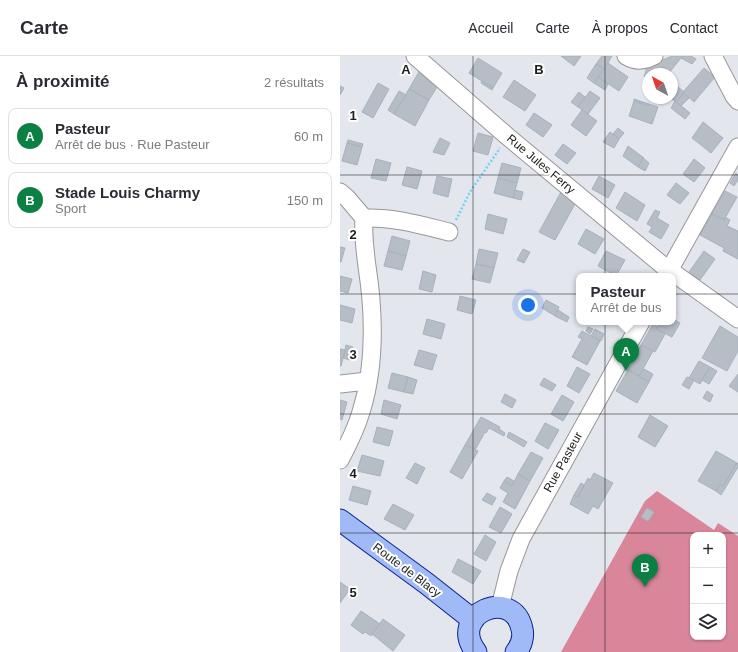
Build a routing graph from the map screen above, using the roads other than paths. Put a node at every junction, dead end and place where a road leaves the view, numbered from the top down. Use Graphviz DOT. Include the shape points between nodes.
graph roads {
  1 [pos="415,56"];
  2 [pos="713,56"];
  3 [pos="738,101"];
  4 [pos="738,147"];
  5 [pos="340,192"];
  6 [pos="364,218"];
  7 [pos="449,232"];
  8 [pos="668,273"];
  9 [pos="676,278"];
  10 [pos="738,318"];
  11 [pos="639,325"];
  12 [pos="368,381"];
  13 [pos="340,384"];
  14 [pos="340,460"];
  15 [pos="340,520"];
  16 [pos="500,607"];
  17 [pos="473,620"];
  18 [pos="518,651"];
  19 [pos="476,652"];
  1 -- 8 [label="street, Rue Jules Ferry"];
  2 -- 3 [label="street"];
  4 -- 8 [label="street"];
  5 -- 6 [label="street"];
  6 -- 7 [label="street" via="400,220"];
  6 -- 12 [label="street" via="364,253 369,282 372,332"];
  9 -- 10 [label="street, Rue Jules Ferry"];
  11 -- 16 [label="street, Rue Pasteur" via="521,539 509,571"];
  12 -- 13 [label="street"];
  12 -- 14 [label="street" via="355,429"];
  15 -- 17 [label="main road, Route de Blacy"];
  16 -- 17 [label="main road" via="485,609"];
  16 -- 18 [label="main road" via="509,610 521,624 523,633"];
  17 -- 19 [label="main road" via="469,641"];
}
